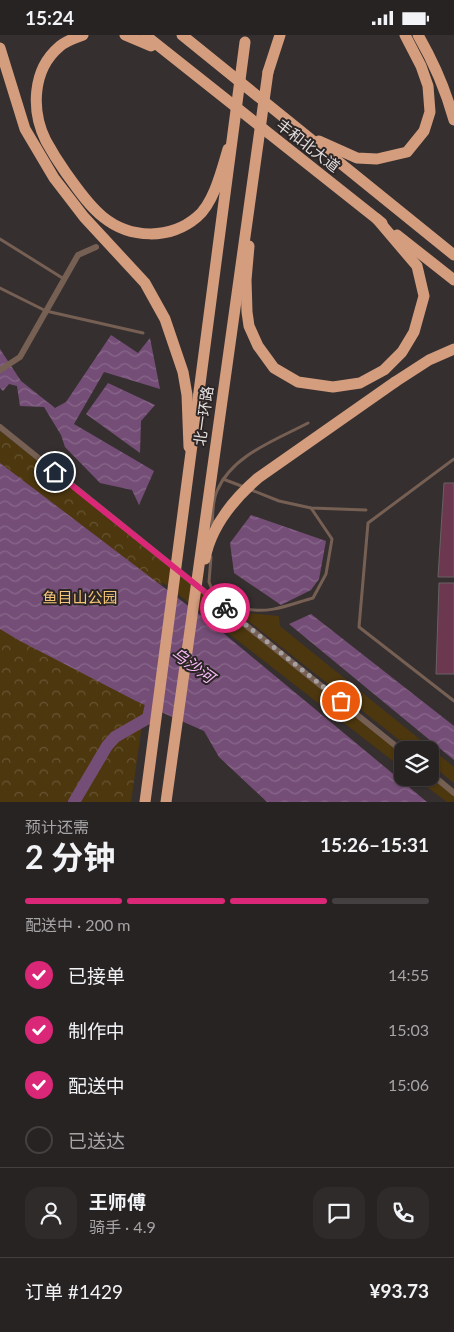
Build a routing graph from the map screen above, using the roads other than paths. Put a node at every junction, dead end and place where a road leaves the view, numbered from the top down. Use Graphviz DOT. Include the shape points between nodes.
graph roads {
  1 [pos="83,35"];
  2 [pos="125,35"];
  3 [pos="145,35"];
  4 [pos="182,35"];
  5 [pos="272,35"];
  6 [pos="280,35"];
  7 [pos="405,35"];
  8 [pos="418,35"];
  9 [pos="246,37"];
  10 [pos="0,48"];
  11 [pos="176,60"];
  12 [pos="268,72"];
  13 [pos="454,120"];
  14 [pos="234,128"];
  15 [pos="307,136"];
  16 [pos="256,157"];
  17 [pos="377,219"];
  18 [pos="0,239"];
  19 [pos="96,247"];
  20 [pos="454,255"];
  21 [pos="64,279"];
  22 [pos="454,280"];
  23 [pos="0,288"];
  24 [pos="46,311"];
  25 [pos="143,333"];
  26 [pos="454,349"];
  27 [pos="0,370"];
  28 [pos="308,423"];
  29 [pos="0,427"];
  30 [pos="454,459"];
  31 [pos="189,460"];
  32 [pos="223,479"];
  33 [pos="311,508"];
  34 [pos="366,509"];
  35 [pos="217,602"];
  36 [pos="181,693"];
  37 [pos="454,701"];
  38 [pos="394,745"];
  39 [pos="439,780"];
  40 [pos="454,793"];
  41 [pos="145,802"];
  42 [pos="166,802"];
  1 -- 14 [label="highway, bridge" via="60,46 43,68 35,101 38,121 58,160 87,201 117,226 150,235 168,233 198,216 221,172"];
  2 -- 11 [label="highway"];
  3 -- 11 [label="highway, 丰和北大道"];
  4 -- 15 [label="highway, 丰和北大道"];
  5 -- 12 [label="highway, 北一环路"];
  6 -- 12 [label="highway"];
  7 -- 15 [label="highway" via="428,86 430,112 424,131 406,152 377,159 357,158"];
  8 -- 13 [label="highway" via="428,52"];
  9 -- 14 [label="highway, 北一环路, bridge"];
  10 -- 31 [label="highway, bridge" via="25,129 54,178 84,217 145,283 166,319 187,395"];
  11 -- 17 [label="highway, 丰和北大道"];
  12 -- 16 [label="highway, 北一环路, bridge"];
  14 -- 31 [label="highway, 北一环路, bridge"];
  15 -- 20 [label="highway, 丰和北大道"];
  16 -- 17 [label="highway, bridge" via="246,280 249,326 274,368 298,382 333,387 360,383 384,370 402,352 414,332 424,296 417,266"];
  16 -- 36 [label="highway, 北一环路, bridge"];
  17 -- 22 [label="highway, 丰和北大道"];
  18 -- 21 [label="lane"];
  19 -- 21 [label="street" via="78,255"];
  21 -- 24 [label="street"];
  23 -- 24 [label="lane"];
  24 -- 25 [label="lane"];
  24 -- 27 [label="street" via="20,357"];
  26 -- 36 [label="highway, bridge" via="429,360 395,382 240,493 213,536 206,556 193,653"];
  28 -- 32 [label="lane" via="244,458"];
  29 -- 35 [label="street"];
  30 -- 37 [label="lane" via="368,523 359,627"];
  31 -- 41 [label="highway, 北一环路, bridge"];
  32 -- 33 [label="lane" via="279,501"];
  32 -- 35 [label="lane" via="214,502 209,581"];
  33 -- 34 [label="lane"];
  33 -- 35 [label="lane" via="332,539 326,574 313,598 270,611 245,609 228,600"];
  35 -- 38 [label="street"];
  36 -- 42 [label="highway, 北一环路, bridge"];
  39 -- 40 [label="street"];
}
